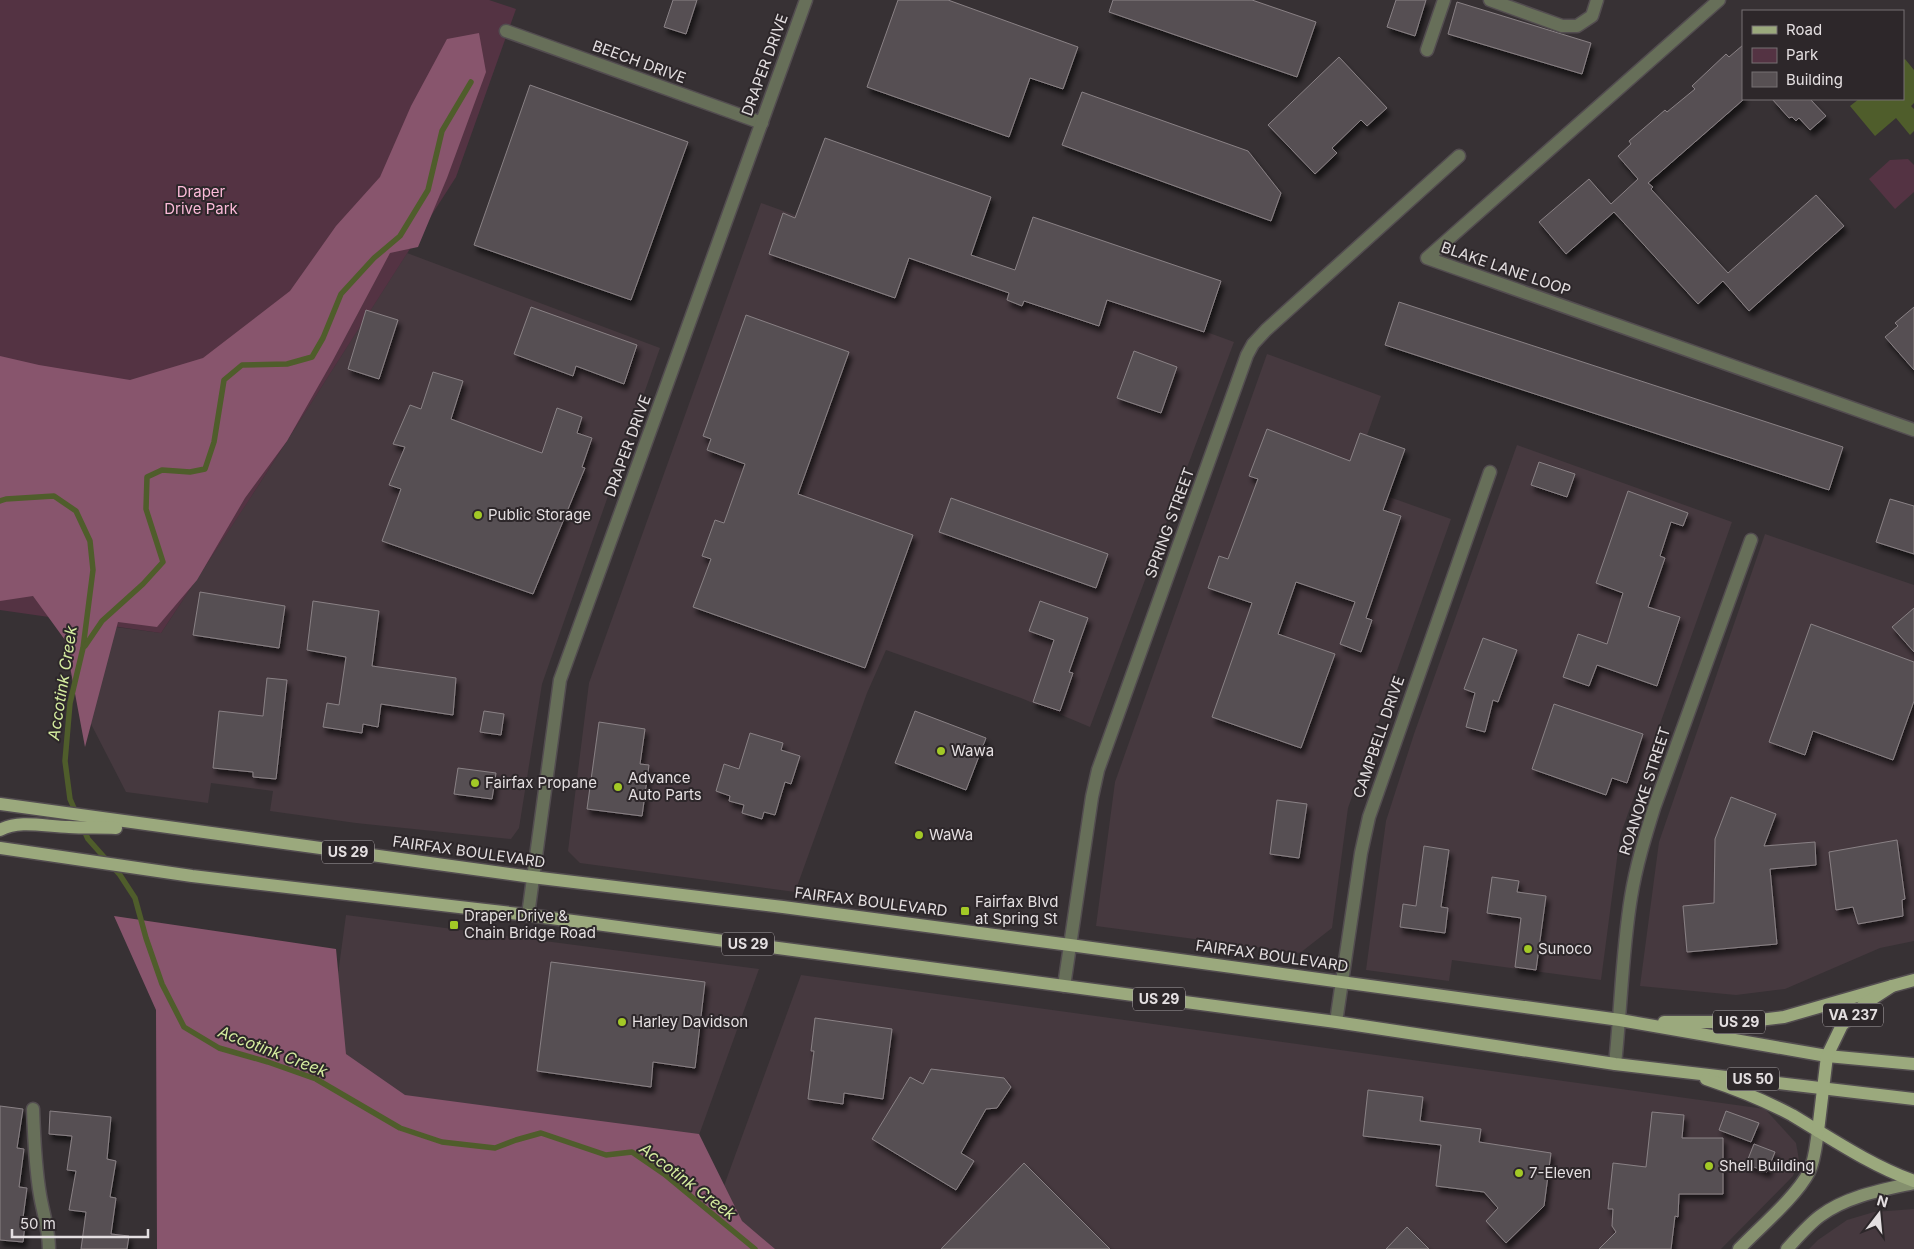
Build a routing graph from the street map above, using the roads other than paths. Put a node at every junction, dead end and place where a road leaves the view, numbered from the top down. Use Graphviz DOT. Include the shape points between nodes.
graph roads {
  1 [pos="806,0"];
  2 [pos="1444,0"];
  3 [pos="1490,0"];
  4 [pos="1597,0"];
  5 [pos="1720,0"];
  6 [pos="506,31"];
  7 [pos="1427,50"];
  8 [pos="762,123"];
  9 [pos="1459,156"];
  10 [pos="1914,430"];
  11 [pos="1490,472"];
  12 [pos="1751,540"];
  13 [pos="5,805"];
  14 [pos="164,828"];
  15 [pos="0,830"];
  16 [pos="0,848"];
  17 [pos="532,877"];
  18 [pos="528,915"];
  19 [pos="1070,945"];
  20 [pos="1914,980"];
  21 [pos="1342,982"];
  22 [pos="1064,986"];
  23 [pos="1892,986"];
  24 [pos="1620,1020"];
  25 [pos="1336,1022"];
  26 [pos="1827,1056"];
  27 [pos="1615,1064"];
  28 [pos="1914,1064"];
  29 [pos="1683,1071"];
  30 [pos="1823,1088"];
  31 [pos="1914,1099"];
  32 [pos="33,1109"];
  33 [pos="1818,1131"];
  34 [pos="1914,1182"];
  35 [pos="49,1249"];
  36 [pos="1739,1249"];
  37 [pos="1787,1249"];
  1 -- 8 [label="street, DRAPER DRIVE"];
  2 -- 7 [label="street"];
  3 -- 4 [label="street" via="1562,26 1576,26 1592,16"];
  5 -- 10 [label="street, BLAKE LANE LOOP" via="1427,258"];
  6 -- 8 [label="street, BEECH DRIVE"];
  8 -- 17 [label="street, DRAPER DRIVE" via="560,680"];
  9 -- 19 [label="street, SPRING STREET" via="1266,330 1246,356 1098,770"];
  11 -- 21 [label="street, CAMPBELL DRIVE" via="1369,817"];
  12 -- 24 [label="street, ROANOKE STREET" via="1641,850 1631,897"];
  13 -- 14 [label="main road, FAIRFAX BOULEVARD / US 29"];
  14 -- 15 [label="main road" via="24,824"];
  14 -- 17 [label="main road, FAIRFAX BOULEVARD / US 29"];
  16 -- 18 [label="main road, US 29" via="192,876"];
  17 -- 18 [label="street, DRAPER DRIVE"];
  17 -- 19 [label="main road, FAIRFAX BOULEVARD / US 29"];
  18 -- 22 [label="main road, US 29"];
  19 -- 21 [label="main road, FAIRFAX BOULEVARD / US 29"];
  19 -- 22 [label="street, SPRING STREET"];
  20 -- 23 [label="main road, VA 237"];
  21 -- 24 [label="main road, FAIRFAX BOULEVARD / US 29"];
  21 -- 25 [label="street, CAMPBELL DRIVE"];
  22 -- 25 [label="main road, US 29"];
  23 -- 24 [label="main road, US 29" via="1784,1017 1743,1022"];
  23 -- 26 [label="main road, VA 237" via="1866,1002 1842,1025"];
  24 -- 26 [label="main road, FAIRFAX BOULEVARD / US 50"];
  24 -- 27 [label="street, ROANOKE STREET"];
  25 -- 27 [label="main road, US 29"];
  26 -- 28 [label="main road, FAIRFAX BOULEVARD / US 50"];
  26 -- 30 [label="main road, VA 237"];
  27 -- 29 [label="main road, US 29"];
  29 -- 30 [label="main road, US 50"];
  29 -- 33 [label="main road, US 29" via="1746,1092"];
  30 -- 31 [label="main road, US 50"];
  30 -- 33 [label="main road"];
  32 -- 35 [label="street" via="34,1143"];
  33 -- 34 [label="main road, US 29" via="1877,1166"];
  33 -- 36 [label="main road" via="1810,1171 1799,1188"];
  34 -- 37 [label="main road" via="1867,1193 1844,1203 1820,1216"];
}
